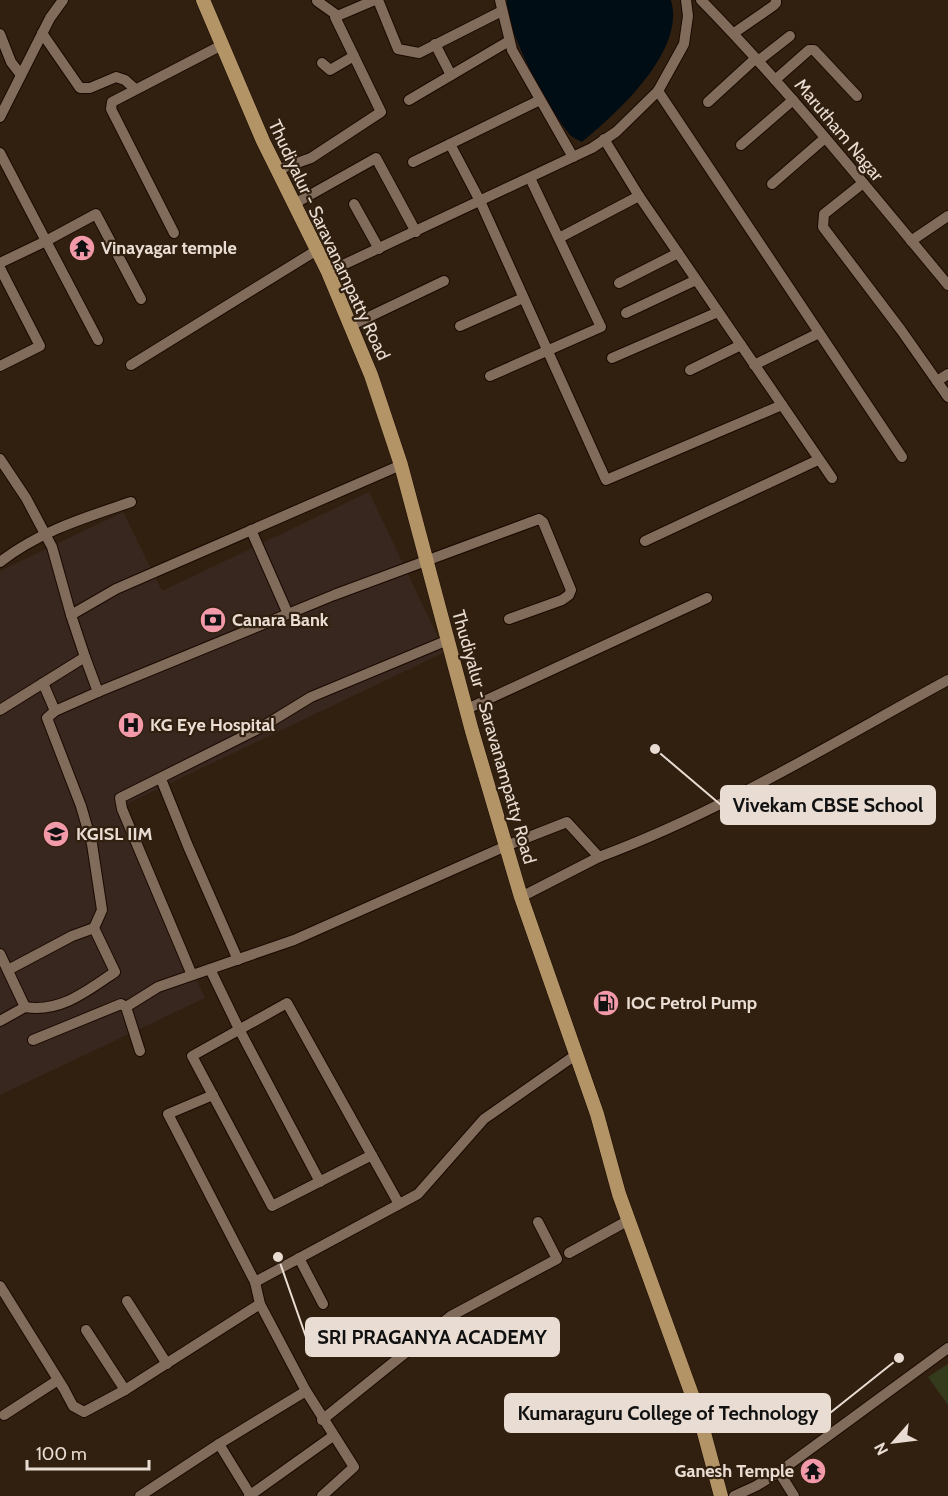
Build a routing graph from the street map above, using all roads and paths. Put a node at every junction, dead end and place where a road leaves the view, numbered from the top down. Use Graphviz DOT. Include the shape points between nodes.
graph roads {
  1 [pos="63,0"];
  2 [pos="204,0"];
  3 [pos="376,0"];
  4 [pos="686,0"];
  5 [pos="701,0"];
  6 [pos="776,0"];
  7 [pos="317,1"];
  8 [pos="501,6"];
  9 [pos="338,16"];
  10 [pos="0,33"];
  11 [pos="42,33"];
  12 [pos="734,33"];
  13 [pos="790,36"];
  14 [pos="509,41"];
  15 [pos="435,44"];
  16 [pos="222,45"];
  17 [pos="354,56"];
  18 [pos="757,60"];
  19 [pos="321,63"];
  20 [pos="21,75"];
  21 [pos="451,75"];
  22 [pos="775,80"];
  23 [pos="135,89"];
  24 [pos="658,91"];
  25 [pos="857,96"];
  26 [pos="410,100"];
  27 [pos="540,100"];
  28 [pos="793,100"];
  29 [pos="708,102"];
  30 [pos="0,117"];
  31 [pos="825,138"];
  32 [pos="604,139"];
  33 [pos="450,144"];
  34 [pos="741,145"];
  35 [pos="0,153"];
  36 [pos="573,157"];
  37 [pos="413,162"];
  38 [pos="277,170"];
  39 [pos="530,178"];
  40 [pos="863,183"];
  41 [pos="772,184"];
  42 [pos="639,196"];
  43 [pos="480,201"];
  44 [pos="294,204"];
  45 [pos="354,204"];
  46 [pos="948,216"];
  47 [pos="174,232"];
  48 [pos="416,232"];
  49 [pos="559,238"];
  50 [pos="46,241"];
  51 [pos="911,241"];
  52 [pos="379,249"];
  53 [pos="317,250"];
  54 [pos="678,253"];
  55 [pos="0,263"];
  56 [pos="0,268"];
  57 [pos="328,272"];
  58 [pos="696,280"];
  59 [pos="444,281"];
  60 [pos="619,283"];
  61 [pos="948,285"];
  62 [pos="524,298"];
  63 [pos="141,299"];
  64 [pos="718,312"];
  65 [pos="626,313"];
  66 [pos="350,326"];
  67 [pos="460,326"];
  68 [pos="819,333"];
  69 [pos="98,340"];
  70 [pos="741,345"];
  71 [pos="547,350"];
  72 [pos="612,358"];
  73 [pos="131,365"];
  74 [pos="754,365"];
  75 [pos="0,366"];
  76 [pos="690,370"];
  77 [pos="948,374"];
  78 [pos="490,376"];
  79 [pos="937,381"];
  80 [pos="948,397"];
  81 [pos="782,405"];
  82 [pos="902,457"];
  83 [pos="0,459"];
  84 [pos="818,460"];
  85 [pos="401,465"];
  86 [pos="832,478"];
  87 [pos="131,502"];
  88 [pos="251,530"];
  89 [pos="45,533"];
  90 [pos="645,541"];
  91 [pos="0,562"];
  92 [pos="427,562"];
  93 [pos="708,598"];
  94 [pos="288,614"];
  95 [pos="71,615"];
  96 [pos="509,619"];
  97 [pos="448,640"];
  98 [pos="85,657"];
  99 [pos="948,680"];
  100 [pos="43,683"];
  101 [pos="98,693"];
  102 [pos="466,709"];
  103 [pos="0,710"];
  104 [pos="55,711"];
  105 [pos="161,778"];
  106 [pos="506,846"];
  107 [pos="599,857"];
  108 [pos="521,897"];
  109 [pos="94,928"];
  110 [pos="0,954"];
  111 [pos="238,960"];
  112 [pos="210,969"];
  113 [pos="8,970"];
  114 [pos="192,975"];
  115 [pos="25,1007"];
  116 [pos="126,1007"];
  117 [pos="0,1021"];
  118 [pos="239,1029"];
  119 [pos="33,1040"];
  120 [pos="140,1051"];
  121 [pos="577,1054"];
  122 [pos="213,1095"];
  123 [pos="372,1155"];
  124 [pos="320,1182"];
  125 [pos="399,1204"];
  126 [pos="629,1220"];
  127 [pos="538,1222"];
  128 [pos="569,1253"];
  129 [pos="299,1258"];
  130 [pos="255,1282"];
  131 [pos="1,1289"];
  132 [pos="127,1301"];
  133 [pos="260,1304"];
  134 [pos="323,1304"];
  135 [pos="86,1330"];
  136 [pos="948,1348"];
  137 [pos="167,1364"];
  138 [pos="58,1380"];
  139 [pos="125,1390"];
  140 [pos="306,1391"];
  141 [pos="4,1414"];
  142 [pos="322,1420"];
  143 [pos="333,1436"];
  144 [pos="219,1444"];
  145 [pos="779,1472"];
  146 [pos="140,1496"];
  147 [pos="250,1496"];
  148 [pos="322,1496"];
  149 [pos="721,1496"];
  150 [pos="734,1496"];
  151 [pos="794,1496"];
  1 -- 11 [label="street"];
  2 -- 16 [label="main road, Thudiyalur - Saravanampatty Road"];
  3 -- 9 [label="street"];
  3 -- 15 [label="street" via="398,50 419,53"];
  4 -- 24 [label="street" via="684,44"];
  5 -- 12 [label="street, Marutham Nagar"];
  6 -- 12 [label="street"];
  7 -- 9 [label="street"];
  8 -- 14 [label="street"];
  8 -- 15 [label="street"];
  9 -- 17 [label="street" via="335,17"];
  10 -- 20 [label="street" via="11,62"];
  11 -- 20 [label="street"];
  11 -- 23 [label="street" via="80,88 116,77"];
  12 -- 18 [label="street, Marutham Nagar"];
  13 -- 18 [label="street"];
  14 -- 21 [label="street"];
  14 -- 27 [label="street"];
  15 -- 21 [label="street"];
  16 -- 23 [label="street"];
  16 -- 38 [label="main road, Thudiyalur - Saravanampatty Road"];
  17 -- 19 [label="street" via="330,70"];
  17 -- 38 [label="street" via="381,112 311,158"];
  18 -- 22 [label="street, Marutham Nagar"];
  18 -- 29 [label="street"];
  20 -- 30 [label="street"];
  21 -- 26 [label="street"];
  22 -- 25 [label="street" via="814,50"];
  22 -- 28 [label="street, Marutham Nagar"];
  23 -- 47 [label="street" via="112,102 111,109"];
  24 -- 32 [label="street"];
  24 -- 68 [label="street"];
  27 -- 33 [label="street"];
  27 -- 36 [label="street"];
  28 -- 31 [label="street, Marutham Nagar"];
  28 -- 34 [label="street"];
  31 -- 40 [label="street, Marutham Nagar"];
  31 -- 41 [label="street"];
  32 -- 36 [label="street"];
  32 -- 42 [label="street"];
  33 -- 37 [label="street"];
  33 -- 43 [label="street"];
  35 -- 50 [label="street"];
  36 -- 39 [label="street"];
  38 -- 44 [label="main road, Thudiyalur - Saravanampatty Road"];
  39 -- 43 [label="street"];
  39 -- 49 [label="street"];
  40 -- 51 [label="street, Marutham Nagar"];
  40 -- 79 [label="street" via="824,214 823,226"];
  42 -- 49 [label="street"];
  42 -- 54 [label="street"];
  43 -- 48 [label="street"];
  43 -- 62 [label="street"];
  44 -- 48 [label="street" via="376,158"];
  44 -- 53 [label="main road, Thudiyalur - Saravanampatty Road"];
  45 -- 52 [label="street"];
  46 -- 51 [label="street"];
  48 -- 52 [label="street"];
  49 -- 71 [label="street" via="602,327"];
  50 -- 55 [label="street"];
  50 -- 63 [label="street" via="96,214"];
  50 -- 69 [label="street"];
  51 -- 61 [label="street, Marutham Nagar"];
  52 -- 57 [label="street"];
  53 -- 57 [label="main road, Thudiyalur - Saravanampatty Road"];
  53 -- 73 [label="street"];
  54 -- 58 [label="street"];
  54 -- 60 [label="street"];
  56 -- 75 [label="street" via="40,346"];
  57 -- 66 [label="main road, Thudiyalur - Saravanampatty Road"];
  58 -- 64 [label="street"];
  58 -- 65 [label="street"];
  59 -- 66 [label="street"];
  62 -- 67 [label="street"];
  62 -- 71 [label="street"];
  64 -- 70 [label="street"];
  64 -- 72 [label="street"];
  66 -- 85 [label="main road, Thudiyalur - Saravanampatty Road"];
  68 -- 74 [label="street"];
  68 -- 82 [label="street"];
  70 -- 74 [label="street"];
  70 -- 76 [label="street"];
  71 -- 78 [label="street"];
  71 -- 81 [label="street" via="606,480"];
  74 -- 81 [label="street"];
  77 -- 79 [label="street"];
  79 -- 80 [label="street"];
  81 -- 84 [label="street"];
  83 -- 89 [label="street"];
  84 -- 86 [label="street"];
  84 -- 90 [label="street"];
  85 -- 88 [label="street"];
  85 -- 92 [label="main road, Thudiyalur - Saravanampatty Road"];
  87 -- 89 [label="street"];
  88 -- 94 [label="street"];
  88 -- 95 [label="street" via="116,589"];
  89 -- 91 [label="street"];
  89 -- 95 [label="street"];
  92 -- 94 [label="street"];
  92 -- 96 [label="street" via="539,519 571,590 562,600"];
  92 -- 97 [label="main road, Thudiyalur - Saravanampatty Road"];
  93 -- 102 [label="street"];
  94 -- 101 [label="street"];
  95 -- 98 [label="street"];
  97 -- 102 [label="main road, Thudiyalur - Saravanampatty Road"];
  97 -- 105 [label="street" via="311,697 262,728"];
  98 -- 100 [label="street"];
  98 -- 101 [label="street"];
  99 -- 107 [label="street" via="765,780 650,838"];
  100 -- 103 [label="street"];
  100 -- 104 [label="street"];
  101 -- 104 [label="street"];
  102 -- 106 [label="main road, Thudiyalur - Saravanampatty Road"];
  104 -- 109 [label="street" via="47,718 92,844 102,910"];
  105 -- 111 [label="street"];
  105 -- 114 [label="street" via="120,798"];
  106 -- 107 [label="street" via="567,822"];
  106 -- 108 [label="main road, Thudiyalur - Saravanampatty Road"];
  106 -- 111 [label="street" via="294,940"];
  107 -- 108 [label="street"];
  108 -- 121 [label="main road, Thudiyalur - Saravanampatty Road"];
  109 -- 113 [label="street"];
  109 -- 115 [label="street" via="115,972 63,1004 40,1010"];
  110 -- 113 [label="street"];
  111 -- 112 [label="street"];
  112 -- 114 [label="street"];
  112 -- 118 [label="street"];
  113 -- 115 [label="street"];
  114 -- 116 [label="street" via="158,987"];
  115 -- 117 [label="street"];
  116 -- 119 [label="street" via="121,1004"];
  116 -- 120 [label="street"];
  118 -- 122 [label="street" via="192,1056"];
  118 -- 123 [label="street" via="287,1002"];
  118 -- 124 [label="street"];
  121 -- 125 [label="street" via="484,1119 418,1194"];
  121 -- 126 [label="main road, Thudiyalur - Saravanampatty Road"];
  122 -- 124 [label="street" via="272,1206"];
  122 -- 130 [label="street" via="168,1114"];
  123 -- 124 [label="street"];
  123 -- 125 [label="street"];
  125 -- 129 [label="street"];
  126 -- 128 [label="street"];
  126 -- 149 [label="main road, Thudiyalur - Saravanampatty Road" via="699,1414"];
  127 -- 142 [label="street" via="557,1259 451,1316"];
  129 -- 130 [label="street"];
  129 -- 134 [label="street"];
  130 -- 133 [label="street"];
  131 -- 138 [label="street"];
  132 -- 137 [label="street"];
  133 -- 137 [label="street"];
  133 -- 140 [label="street"];
  135 -- 139 [label="street"];
  136 -- 145 [label="street"];
  137 -- 139 [label="street"];
  138 -- 139 [label="street" via="73,1406 84,1412"];
  138 -- 141 [label="street"];
  140 -- 142 [label="street"];
  140 -- 144 [label="street"];
  142 -- 143 [label="street"];
  143 -- 147 [label="street"];
  143 -- 148 [label="street" via="354,1467"];
  144 -- 146 [label="street"];
  144 -- 147 [label="street"];
  145 -- 150 [label="street"];
  145 -- 151 [label="street"];
}
